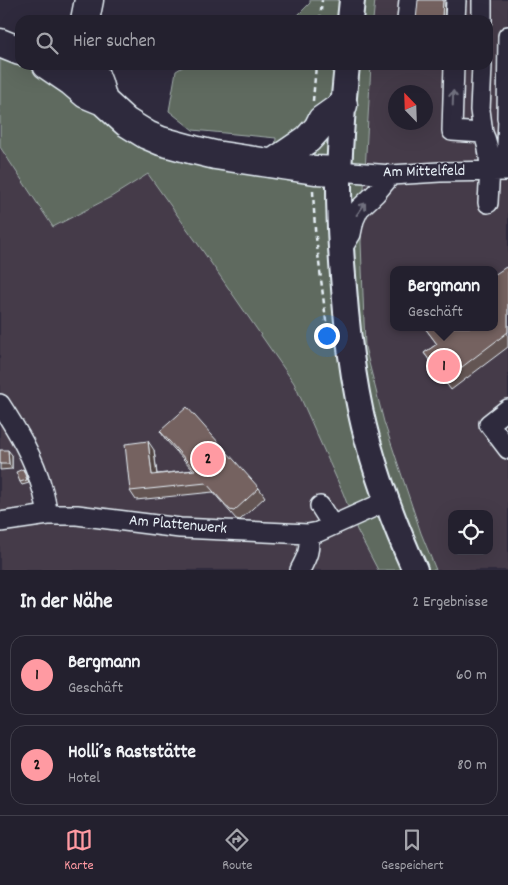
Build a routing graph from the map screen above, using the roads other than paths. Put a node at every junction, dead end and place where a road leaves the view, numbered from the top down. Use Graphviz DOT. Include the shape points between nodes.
graph roads {
  1 [pos="89,0"];
  2 [pos="352,0"];
  3 [pos="409,0"];
  4 [pos="456,0"];
  5 [pos="482,0"];
  6 [pos="86,15"];
  7 [pos="350,15"];
  8 [pos="408,15"];
  9 [pos="455,15"];
  10 [pos="482,15"];
  11 [pos="508,36"];
  12 [pos="0,43"];
  13 [pos="15,49"];
  14 [pos="55,70"];
  15 [pos="92,70"];
  16 [pos="346,70"];
  17 [pos="454,70"];
  18 [pos="482,70"];
  19 [pos="103,101"];
  20 [pos="343,105"];
  21 [pos="508,118"];
  22 [pos="483,133"];
  23 [pos="274,163"];
  24 [pos="339,171"];
  25 [pos="501,171"];
  26 [pos="391,174"];
  27 [pos="488,203"];
  28 [pos="341,250"];
  29 [pos="0,404"];
  30 [pos="508,409"];
  31 [pos="508,449"];
  32 [pos="387,501"];
  33 [pos="320,506"];
  34 [pos="48,515"];
  35 [pos="0,522"];
  36 [pos="332,525"];
  37 [pos="308,534"];
  38 [pos="300,570"];
  39 [pos="415,570"];
  1 -- 6 [label="highway"];
  2 -- 7 [label="main road"];
  3 -- 8 [label="street"];
  4 -- 9 [label="street"];
  5 -- 10 [label="street"];
  11 -- 21 [label="street"];
  12 -- 13 [label="highway"];
  14 -- 19 [label="highway" via="86,94"];
  15 -- 19 [label="highway"];
  16 -- 20 [label="main road"];
  22 -- 17 [label="street, one-way" via="452,130"];
  18 -- 22 [label="street" via="480,110"];
  19 -- 23 [label="highway" via="126,122 161,141 200,152"];
  20 -- 23 [label="highway" via="322,120 308,139"];
  20 -- 24 [label="main road"];
  21 -- 25 [label="street"];
  22 -- 25 [label="street"];
  23 -- 24 [label="highway"];
  24 -- 26 [label="street, Am Mittelfeld"];
  24 -- 28 [label="main road"];
  25 -- 26 [label="street, Am Mittelfeld"];
  25 -- 27 [label="street"];
  28 -- 26 [label="street, one-way" via="351,234 359,210"];
  28 -- 32 [label="main road" via="356,387 368,442"];
  29 -- 34 [label="street" via="32,462"];
  30 -- 31 [label="street" via="489,424"];
  32 -- 36 [label="street, Am Plattenwerk"];
  32 -- 39 [label="main road"];
  33 -- 36 [label="street"];
  34 -- 35 [label="street, Am Plattenwerk"];
  34 -- 37 [label="street, Am Plattenwerk" via="77,514 180,528"];
  36 -- 37 [label="street, Am Plattenwerk"];
  37 -- 38 [label="street" via="309,549"];
}
